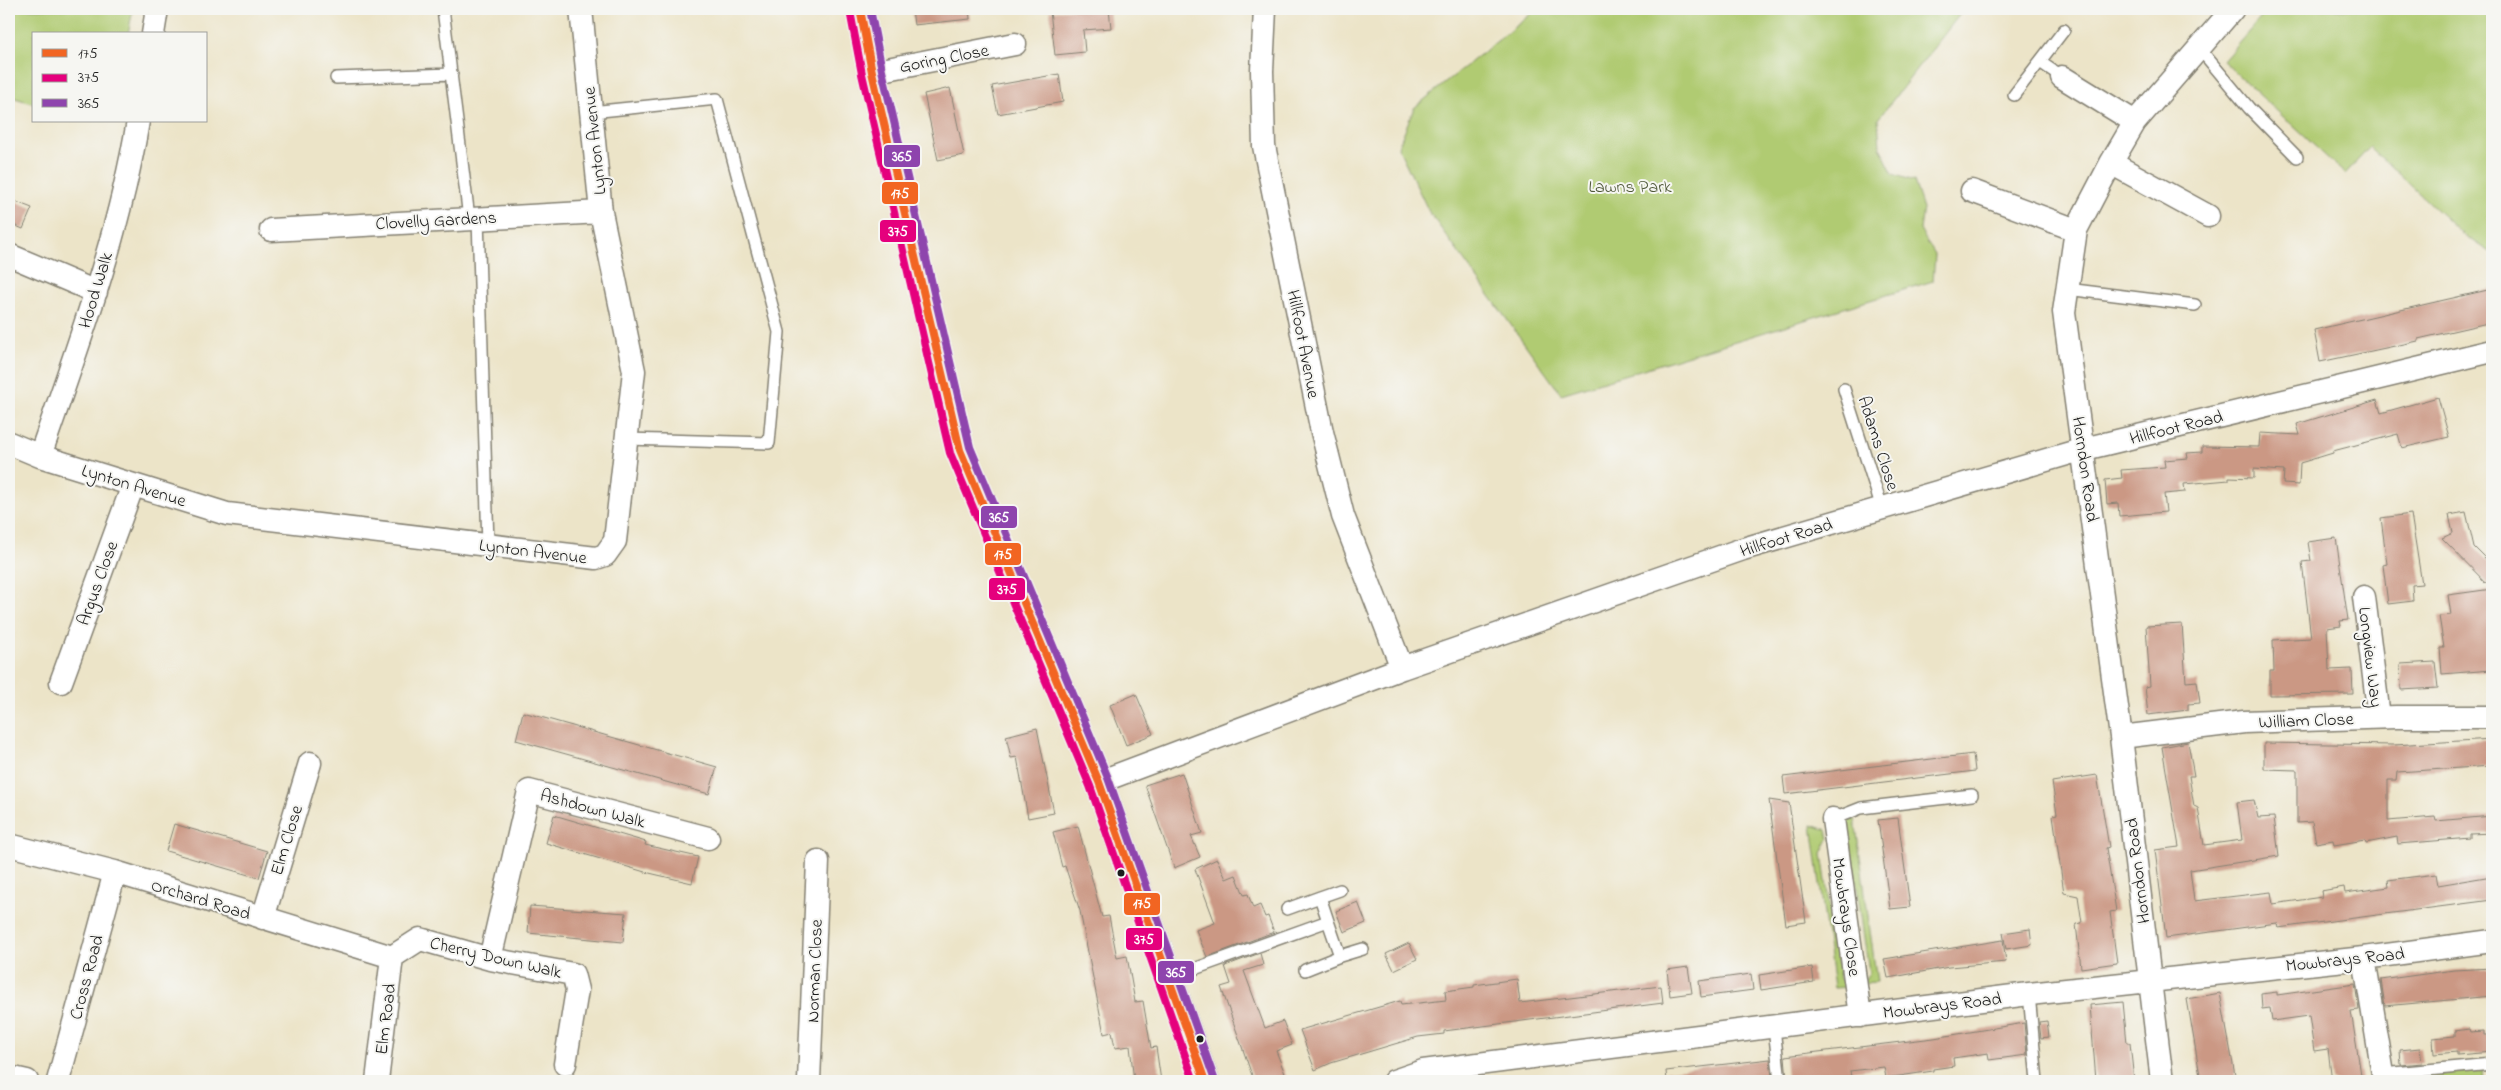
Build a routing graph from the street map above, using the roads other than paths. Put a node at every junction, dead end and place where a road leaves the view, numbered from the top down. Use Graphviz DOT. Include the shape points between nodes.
graph roads {
  1 [pos="157,9"];
  2 [pos="443,9"];
  3 [pos="581,9"];
  4 [pos="860,9"];
  5 [pos="1265,9"];
  6 [pos="2233,9"];
  7 [pos="2064,30"];
  8 [pos="153,32"];
  9 [pos="1015,44"];
  10 [pos="2199,48"];
  11 [pos="2040,62"];
  12 [pos="872,72"];
  13 [pos="452,74"];
  14 [pos="2062,77"];
  15 [pos="336,78"];
  16 [pos="2014,95"];
  17 [pos="591,112"];
  18 [pos="138,122"];
  19 [pos="2135,122"];
  20 [pos="2297,157"];
  21 [pos="2111,163"];
  22 [pos="1972,191"];
  23 [pos="601,212"];
  24 [pos="2208,216"];
  25 [pos="474,218"];
  26 [pos="271,230"];
  27 [pos="2076,230"];
  28 [pos="9,256"];
  29 [pos="2067,289"];
  30 [pos="96,292"];
  31 [pos="2195,305"];
  32 [pos="2492,351"];
  33 [pos="1844,389"];
  34 [pos="626,440"];
  35 [pos="9,444"];
  36 [pos="2084,449"];
  37 [pos="40,456"];
  38 [pos="133,485"];
  39 [pos="1882,508"];
  40 [pos="488,545"];
  41 [pos="2364,597"];
  42 [pos="1402,668"];
  43 [pos="61,682"];
  44 [pos="2379,717"];
  45 [pos="2492,717"];
  46 [pos="2121,737"];
  47 [pos="310,763"];
  48 [pos="1099,782"];
  49 [pos="1972,795"];
  50 [pos="1833,819"];
  51 [pos="708,838"];
  52 [pos="9,845"];
  53 [pos="818,861"];
  54 [pos="115,872"];
  55 [pos="1340,890"];
  56 [pos="1320,897"];
  57 [pos="1287,909"];
  58 [pos="263,918"];
  59 [pos="1328,921"];
  60 [pos="2492,941"];
  61 [pos="1363,949"];
  62 [pos="1340,956"];
  63 [pos="392,957"];
  64 [pos="2364,958"];
  65 [pos="490,959"];
  66 [pos="1305,970"];
  67 [pos="1167,979"];
  68 [pos="2150,980"];
  69 [pos="2029,994"];
  70 [pos="1860,1016"];
  71 [pos="1774,1028"];
  72 [pos="565,1064"];
  73 [pos="2492,1064"];
  74 [pos="9,1077"];
  75 [pos="2386,1078"];
  76 [pos="26,1081"];
  77 [pos="58,1081"];
  78 [pos="377,1081"];
  79 [pos="809,1081"];
  80 [pos="1205,1081"];
  81 [pos="1394,1081"];
  82 [pos="1780,1081"];
  83 [pos="2037,1081"];
  84 [pos="2162,1081"];
  1 -- 8 [label="street"];
  2 -- 13 [label="lane"];
  3 -- 17 [label="street, Lynton Avenue"];
  4 -- 12 [label="main road"];
  5 -- 42 [label="street, Hillfoot Avenue" via="1262,71 1264,146 1320,423 1343,516"];
  6 -- 10 [label="street, Horndon Road"];
  7 -- 11 [label="lane"];
  9 -- 12 [label="street, Goring Close"];
  10 -- 19 [label="street, Horndon Road"];
  10 -- 20 [label="lane" via="2249,108"];
  11 -- 14 [label="lane"];
  11 -- 16 [label="lane"];
  12 -- 48 [label="main road" via="960,450"];
  13 -- 15 [label="lane"];
  13 -- 25 [label="lane"];
  14 -- 19 [label="street"];
  17 -- 23 [label="street, Lynton Avenue"];
  17 -- 34 [label="lane" via="717,99 779,332 769,443"];
  18 -- 30 [label="street, Hood Walk" via="130,172"];
  19 -- 21 [label="street, Horndon Road"];
  21 -- 24 [label="street"];
  21 -- 27 [label="street, Horndon Road"];
  22 -- 27 [label="street"];
  23 -- 25 [label="street, Clovelly Gardens"];
  23 -- 34 [label="street, Lynton Avenue" via="634,371"];
  25 -- 26 [label="street, Clovelly Gardens"];
  25 -- 40 [label="lane"];
  27 -- 29 [label="street, Horndon Road"];
  28 -- 30 [label="street"];
  29 -- 31 [label="lane"];
  29 -- 36 [label="street, Horndon Road" via="2064,312"];
  30 -- 37 [label="street, Hood Walk"];
  32 -- 36 [label="street, Hillfoot Road"];
  33 -- 39 [label="lane, Adams Close"];
  34 -- 40 [label="street, Lynton Avenue" via="615,541 605,555 596,558"];
  35 -- 37 [label="street, Lynton Avenue"];
  36 -- 39 [label="street, Hillfoot Road"];
  36 -- 46 [label="street, Horndon Road"];
  37 -- 38 [label="street, Lynton Avenue"];
  38 -- 40 [label="street, Lynton Avenue" via="227,514"];
  38 -- 43 [label="street, Argus Close"];
  39 -- 42 [label="street, Hillfoot Road" via="1743,549"];
  41 -- 44 [label="street, Longview Way"];
  42 -- 48 [label="street, Hillfoot Road"];
  44 -- 45 [label="street, William Close"];
  44 -- 46 [label="street, William Close" via="2244,722"];
  46 -- 68 [label="street, Horndon Road"];
  47 -- 58 [label="street, Elm Close"];
  48 -- 67 [label="main road"];
  49 -- 50 [label="lane" via="1861,808"];
  50 -- 70 [label="street, Mowbrays Close"];
  51 -- 65 [label="street, Ashdown Walk" via="529,791"];
  52 -- 54 [label="street, Orchard Road"];
  53 -- 79 [label="street, Norman Close"];
  54 -- 58 [label="street, Orchard Road"];
  54 -- 77 [label="street, Cross Road"];
  55 -- 56 [label="lane"];
  56 -- 57 [label="lane"];
  56 -- 59 [label="lane"];
  58 -- 63 [label="street, Orchard Road"];
  59 -- 62 [label="lane"];
  59 -- 67 [label="lane"];
  60 -- 64 [label="street, Mowbrays Road"];
  61 -- 62 [label="lane"];
  62 -- 66 [label="lane"];
  63 -- 65 [label="street, Cherry Down Walk" via="420,939"];
  63 -- 78 [label="street, Elm Road"];
  64 -- 68 [label="street, Mowbrays Road"];
  64 -- 75 [label="street"];
  65 -- 72 [label="street, Cherry Down Walk" via="573,974 576,990"];
  67 -- 80 [label="main road"];
  68 -- 69 [label="street, Mowbrays Road"];
  68 -- 84 [label="street, Horndon Road"];
  69 -- 70 [label="street, Mowbrays Road"];
  69 -- 83 [label="lane"];
  70 -- 71 [label="street, Mowbrays Road"];
  71 -- 81 [label="street, Mowbrays Road" via="1422,1071"];
  71 -- 82 [label="lane"];
  73 -- 75 [label="lane"];
  74 -- 76 [label="street"];
}
